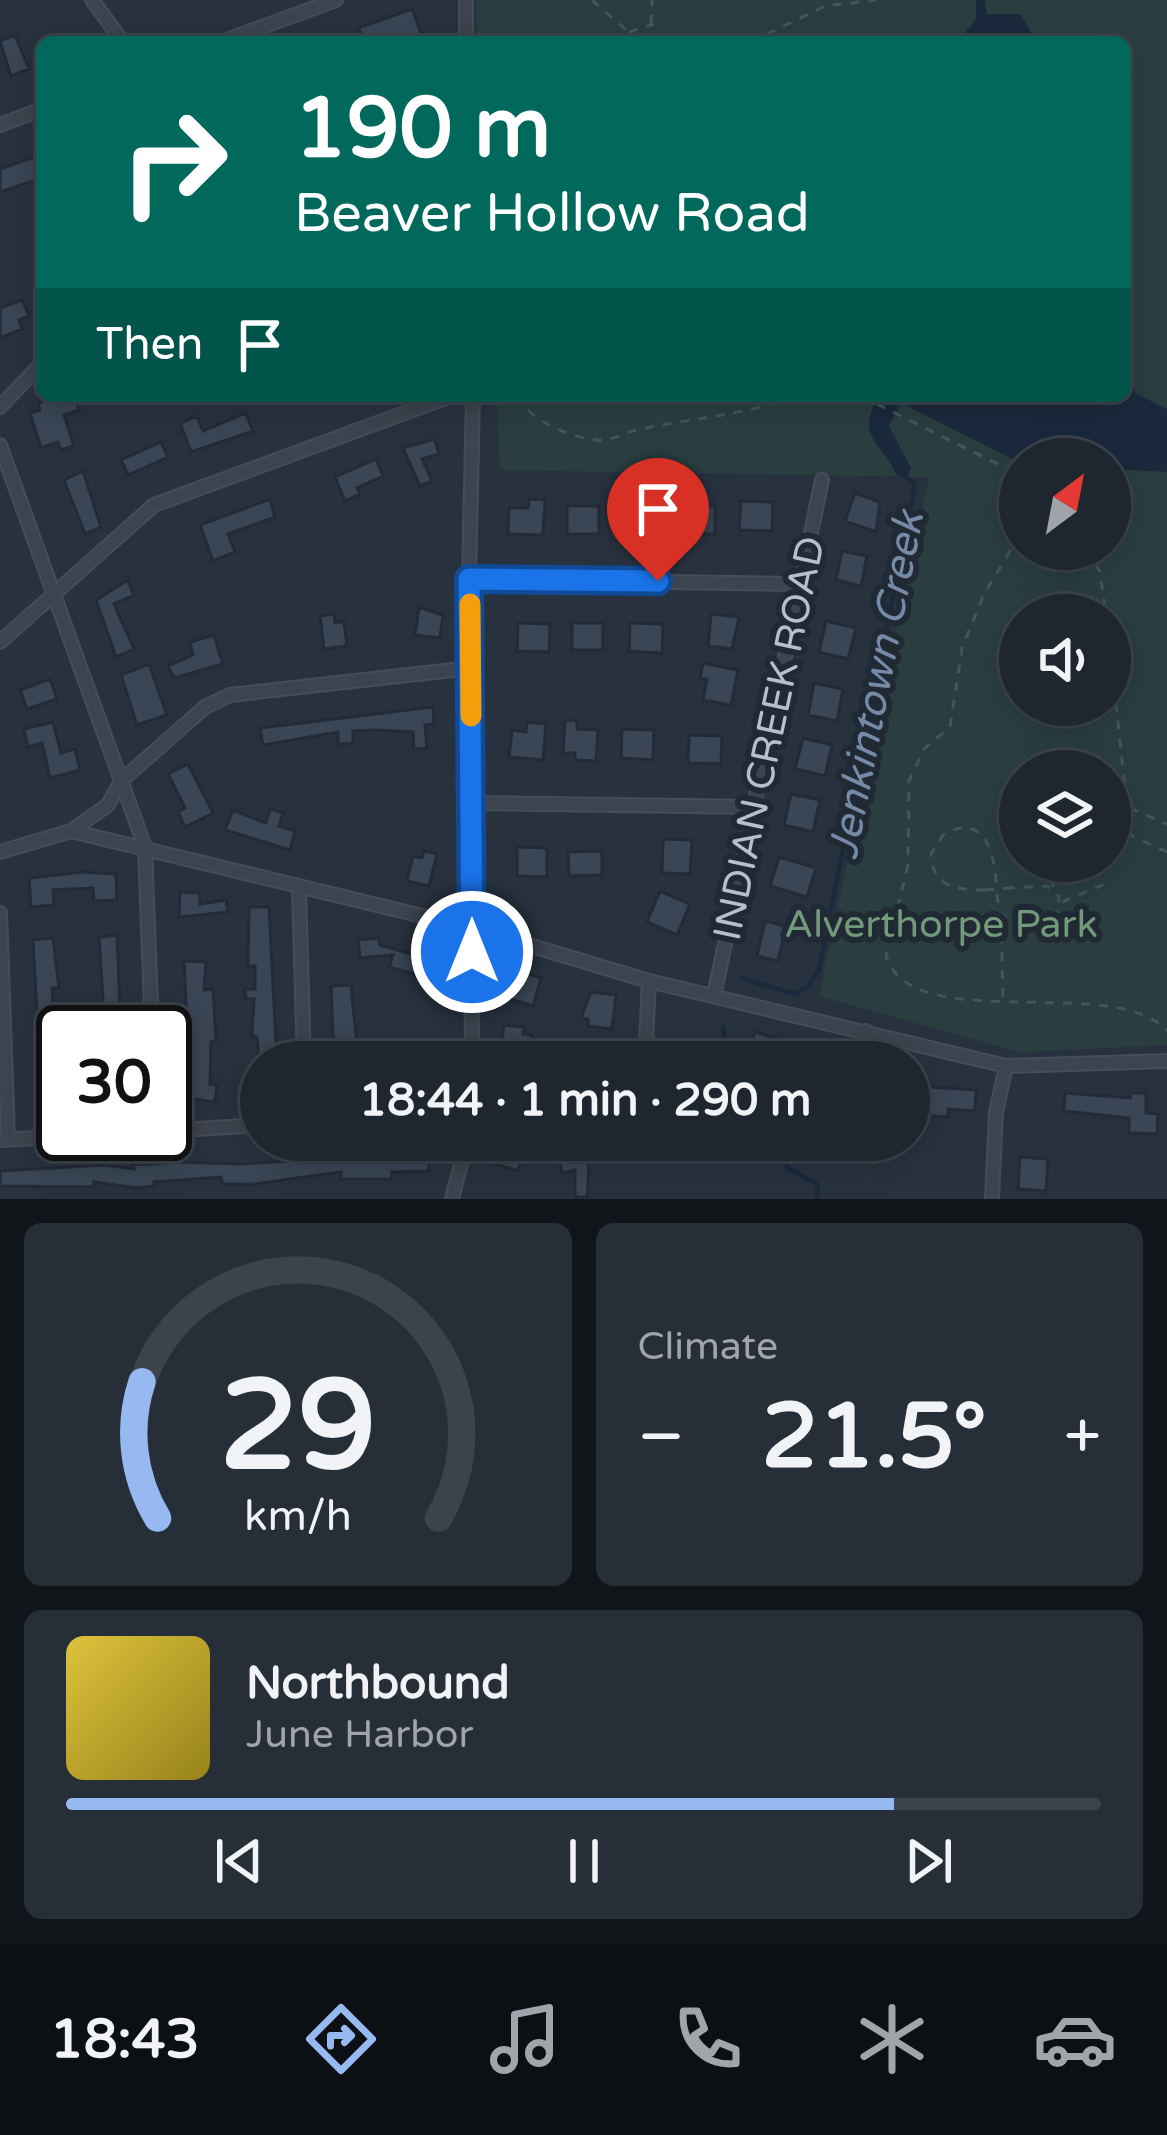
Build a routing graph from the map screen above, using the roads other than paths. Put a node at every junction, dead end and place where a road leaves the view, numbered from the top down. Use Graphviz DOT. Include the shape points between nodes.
graph roads {
  1 [pos="92,0"];
  2 [pos="336,0"];
  3 [pos="466,0"];
  4 [pos="119,36"];
  5 [pos="237,36"];
  6 [pos="466,36"];
  7 [pos="36,111"];
  8 [pos="0,125"];
  9 [pos="36,369"];
  10 [pos="435,402"];
  11 [pos="473,402"];
  12 [pos="0,407"];
  13 [pos="0,446"];
  14 [pos="822,479"];
  15 [pos="469,579"];
  16 [pos="799,584"];
  17 [pos="56,592"];
  18 [pos="0,642"];
  19 [pos="471,668"];
  20 [pos="121,781"];
  21 [pos="472,802"];
  22 [pos="756,807"];
  23 [pos="71,831"];
  24 [pos="145,847"];
  25 [pos="0,852"];
  26 [pos="298,886"];
  27 [pos="0,913"];
  28 [pos="472,928"];
  29 [pos="649,981"];
  30 [pos="714,996"];
  31 [pos="151,1005"];
  32 [pos="866,1031"];
  33 [pos="303,1041"];
  34 [pos="472,1041"];
  35 [pos="646,1041"];
  36 [pos="864,1041"];
  37 [pos="1167,1061"];
  38 [pos="1006,1066"];
  39 [pos="240,1126"];
  40 [pos="192,1129"];
  41 [pos="36,1138"];
  42 [pos="4,1140"];
  43 [pos="462,1161"];
  44 [pos="452,1199"];
  45 [pos="992,1199"];
  1 -- 4 [label="street"];
  2 -- 5 [label="street"];
  3 -- 6 [label="street"];
  7 -- 8 [label="street"];
  9 -- 12 [label="street"];
  10 -- 17 [label="street" via="154,505"];
  11 -- 15 [label="street"];
  13 -- 17 [label="street"];
  14 -- 16 [label="street, INDIAN CREEK ROAD"];
  15 -- 16 [label="street"];
  15 -- 19 [label="street"];
  16 -- 22 [label="street, INDIAN CREEK ROAD"];
  17 -- 18 [label="street"];
  17 -- 20 [label="street"];
  19 -- 20 [label="street" via="230,695"];
  19 -- 21 [label="street"];
  20 -- 23 [label="street" via="108,805"];
  20 -- 24 [label="street"];
  21 -- 22 [label="street"];
  21 -- 28 [label="street"];
  22 -- 30 [label="street, INDIAN CREEK ROAD"];
  23 -- 24 [label="street"];
  23 -- 25 [label="street"];
  24 -- 26 [label="street"];
  24 -- 31 [label="street"];
  26 -- 28 [label="street"];
  26 -- 33 [label="street"];
  27 -- 42 [label="street"];
  28 -- 29 [label="street"];
  28 -- 34 [label="street"];
  29 -- 30 [label="street"];
  29 -- 35 [label="street"];
  30 -- 32 [label="street"];
  32 -- 36 [label="street"];
  32 -- 38 [label="street"];
  37 -- 38 [label="street"];
  38 -- 45 [label="street"];
  39 -- 40 [label="street"];
  41 -- 42 [label="street"];
  43 -- 44 [label="street"];
}
